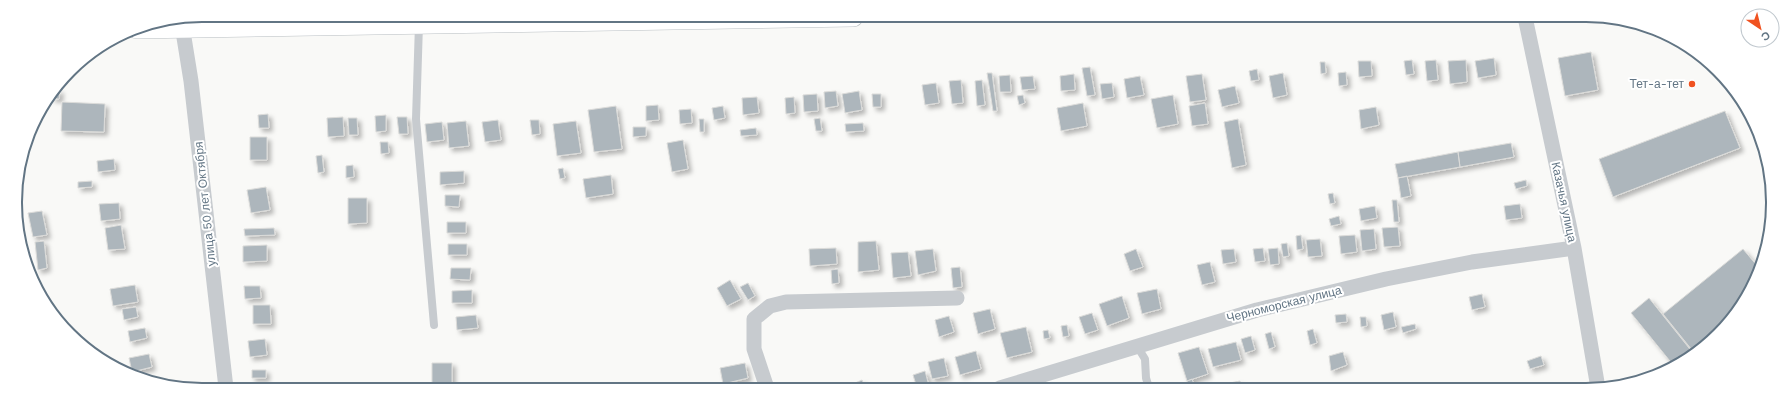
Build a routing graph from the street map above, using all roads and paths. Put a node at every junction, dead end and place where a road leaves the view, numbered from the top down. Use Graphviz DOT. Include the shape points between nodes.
graph roads {
  1 [pos="286,22"];
  2 [pos="404,22"];
  3 [pos="528,22"];
  4 [pos="1526,22"];
  5 [pos="181,24"];
  6 [pos="419,24"];
  7 [pos="166,25"];
  8 [pos="1574,248"];
  9 [pos="957,298"];
  10 [pos="434,325"];
  11 [pos="1137,346"];
  12 [pos="225,383"];
  13 [pos="765,383"];
  14 [pos="1018,383"];
  15 [pos="1148,383"];
  16 [pos="1597,383"];
  1 -- 5 [label="street"];
  2 -- 6 [label="street"];
  3 -- 6 [label="street"];
  4 -- 8 [label="street, Казачья улица"];
  5 -- 7 [label="street"];
  5 -- 12 [label="street, улица 50 лет Октября" via="191,81"];
  6 -- 10 [label="lane" via="416,119"];
  8 -- 11 [label="street, Черноморская улица" via="1472,262 1386,279 1257,310"];
  8 -- 16 [label="street, Казачья улица"];
  9 -- 13 [label="street" via="786,302 770,306 754,319 754,349"];
  11 -- 14 [label="street, Черноморская улица"];
  11 -- 15 [label="lane" via="1145,359"];
}
